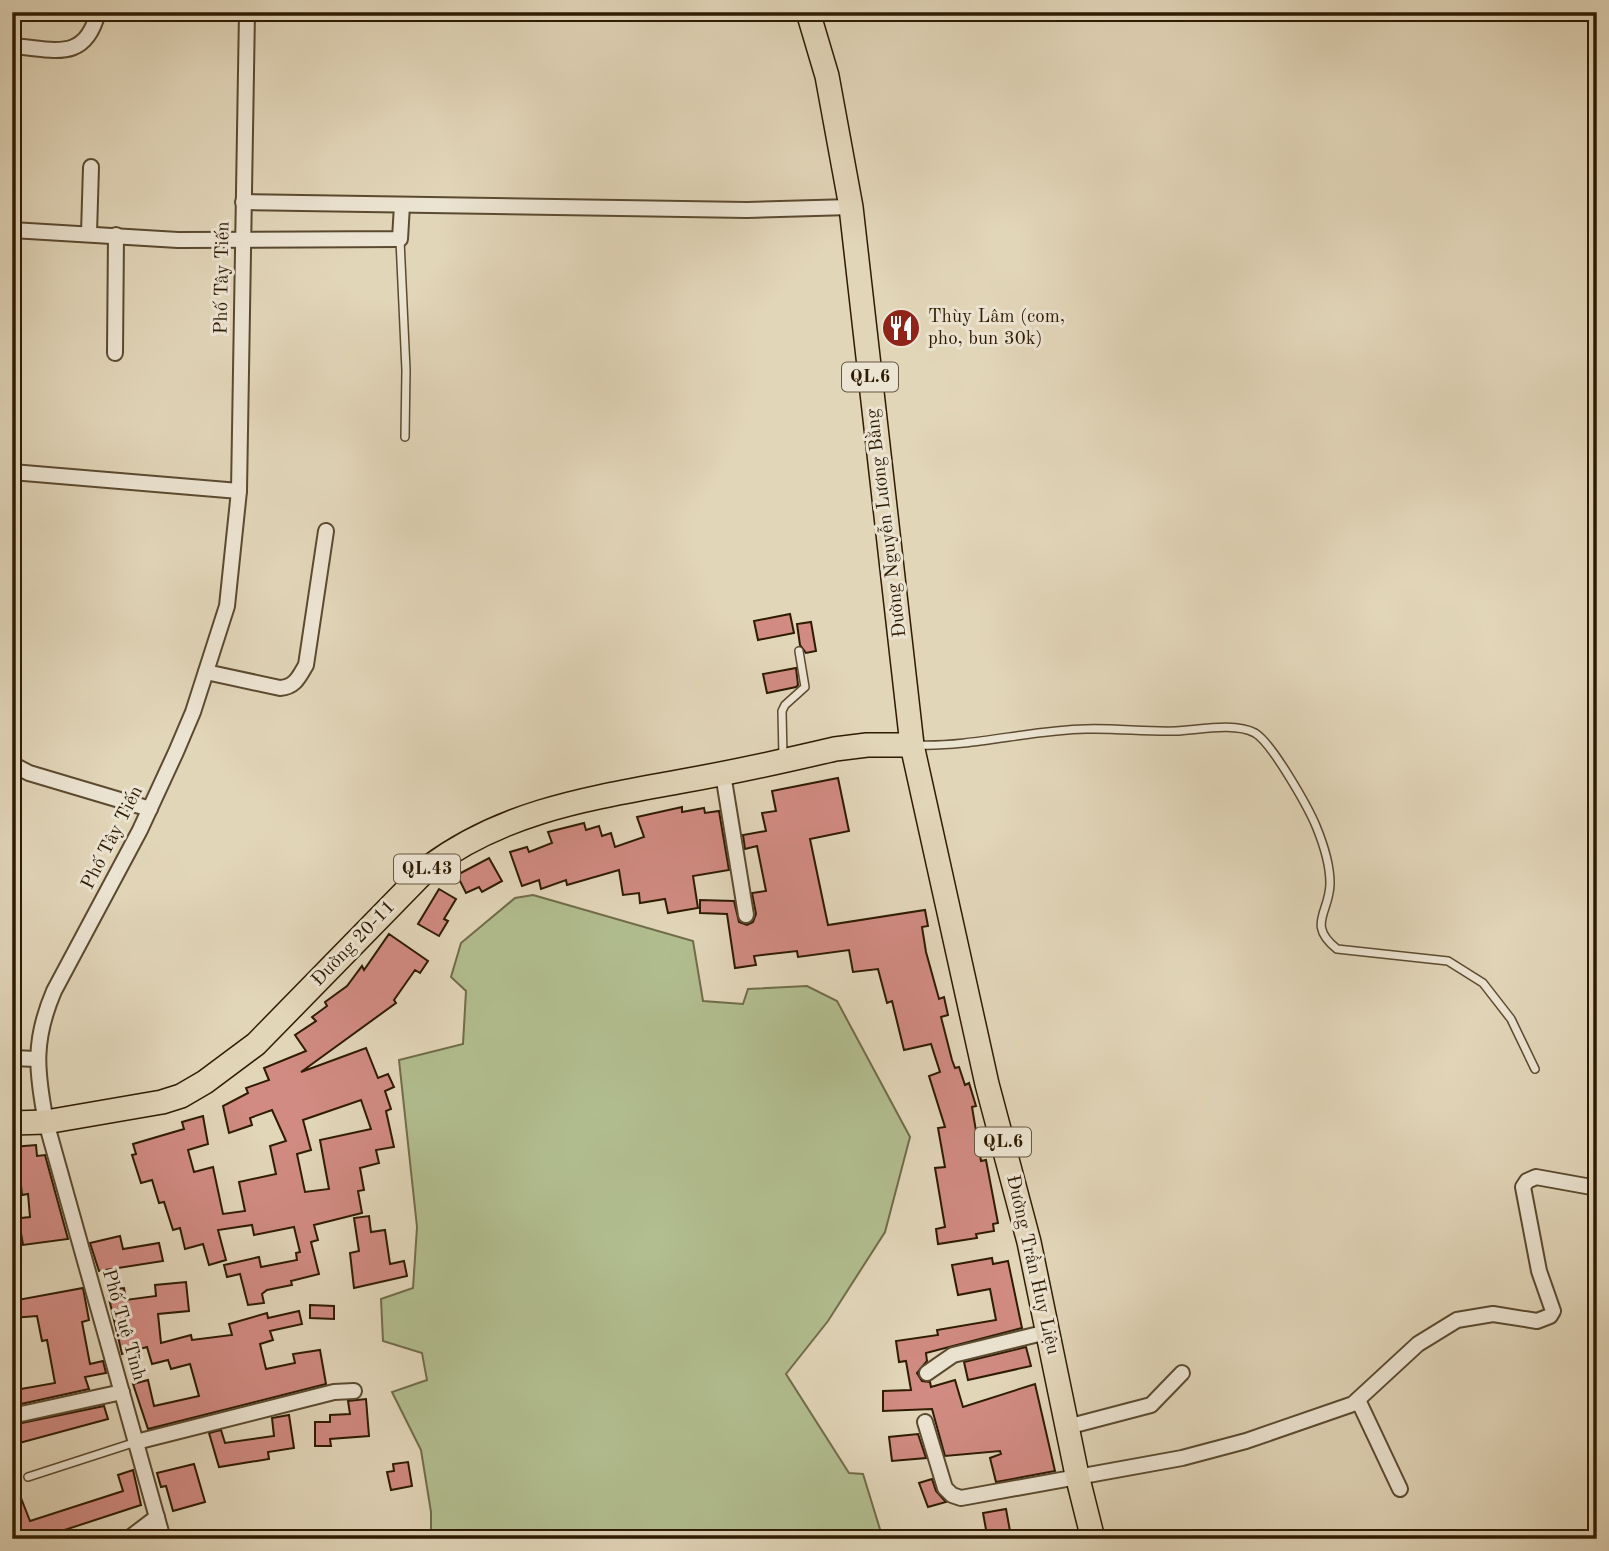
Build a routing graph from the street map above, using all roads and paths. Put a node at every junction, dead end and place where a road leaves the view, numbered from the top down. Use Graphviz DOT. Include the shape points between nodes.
graph roads {
  1 [pos="98,12"];
  2 [pos="247,12"];
  3 [pos="808,12"];
  4 [pos="12,46"];
  5 [pos="91,167"];
  6 [pos="243,202"];
  7 [pos="402,205"];
  8 [pos="851,207"];
  9 [pos="12,230"];
  10 [pos="89,233"];
  11 [pos="116,235"];
  12 [pos="400,239"];
  13 [pos="243,241"];
  14 [pos="115,353"];
  15 [pos="405,437"];
  16 [pos="12,472"];
  17 [pos="239,491"];
  18 [pos="326,531"];
  19 [pos="799,651"];
  20 [pos="206,672"];
  21 [pos="912,745"];
  22 [pos="783,761"];
  23 [pos="12,765"];
  24 [pos="723,774"];
  25 [pos="150,809"];
  26 [pos="746,915"];
  27 [pos="12,1058"];
  28 [pos="36,1059"];
  29 [pos="1535,1069"];
  30 [pos="46,1122"];
  31 [pos="12,1123"];
  32 [pos="1597,1188"];
  33 [pos="1048,1332"];
  34 [pos="927,1373"];
  35 [pos="1182,1373"];
  36 [pos="354,1391"];
  37 [pos="121,1392"];
  38 [pos="1358,1400"];
  39 [pos="12,1416"];
  40 [pos="925,1422"];
  41 [pos="1067,1427"];
  42 [pos="136,1442"];
  43 [pos="1077,1475"];
  44 [pos="29,1477"];
  45 [pos="1400,1489"];
  46 [pos="157,1517"];
  47 [pos="128,1539"];
  48 [pos="163,1539"];
  49 [pos="1093,1539"];
  1 -- 4 [label="street" via="89,37 80,46 69,50"];
  2 -- 6 [label="street"];
  3 -- 8 [label="highway, Đường Nguyễn Lương Bằng / QL.6" via="827,76"];
  5 -- 10 [label="street"];
  6 -- 7 [label="street, Phố Tây Tiến"];
  6 -- 13 [label="street, Phố Tây Tiến"];
  7 -- 8 [label="street, Phố Tây Tiến"];
  7 -- 12 [label="street"];
  8 -- 21 [label="highway, Đường Nguyễn Lương Bằng / QL.6"];
  9 -- 10 [label="street"];
  10 -- 11 [label="street"];
  11 -- 13 [label="street"];
  11 -- 14 [label="street"];
  12 -- 13 [label="street"];
  12 -- 15 [label="lane"];
  13 -- 17 [label="street, Phố Tây Tiến"];
  16 -- 17 [label="street"];
  17 -- 20 [label="street, Phố Tây Tiến" via="227,606"];
  18 -- 20 [label="street" via="306,665 298,679 290,687 280,688"];
  19 -- 22 [label="lane" via="805,687 782,711"];
  20 -- 25 [label="street, Phố Tây Tiến"];
  21 -- 22 [label="highway, Đường 20-11 / QL.43" via="867,745"];
  21 -- 29 [label="lane" via="960,745 1086,729 1236,729 1255,733 1267,743 1316,824 1330,885 1320,923 1323,938 1337,949 1448,961 1483,983 1511,1019"];
  21 -- 33 [label="highway, Đường Trần Huy Liệu / QL.6"];
  22 -- 24 [label="highway, Đường 20-11 / QL.43"];
  23 -- 25 [label="street"];
  24 -- 26 [label="street"];
  24 -- 30 [label="highway, Đường 20-11 / QL.43" via="558,805 469,841 429,867 256,1044 214,1076 162,1102"];
  25 -- 28 [label="street, Phố Tây Tiến" via="44,1013"];
  27 -- 28 [label="street"];
  28 -- 30 [label="street"];
  30 -- 31 [label="highway, Đường 20-11 / QL.43"];
  30 -- 37 [label="street, Phố Tuệ Tĩnh"];
  32 -- 38 [label="street" via="1536,1177 1523,1187 1539,1271 1553,1311 1550,1316 1537,1321 1493,1314 1457,1321 1418,1344"];
  33 -- 34 [label="street" via="953,1355"];
  33 -- 41 [label="highway, Đường Trần Huy Liệu / QL.6"];
  35 -- 41 [label="street" via="1151,1405"];
  36 -- 42 [label="street" via="334,1392"];
  37 -- 39 [label="street"];
  37 -- 42 [label="street, Phố Tuệ Tĩnh"];
  38 -- 43 [label="street" via="1209,1452"];
  38 -- 45 [label="street"];
  40 -- 43 [label="street" via="937,1467 952,1495 961,1498"];
  41 -- 43 [label="highway, Đường Trần Huy Liệu / QL.6"];
  42 -- 44 [label="lane"];
  42 -- 46 [label="street, Phố Tuệ Tĩnh"];
  43 -- 49 [label="highway, Đường Trần Huy Liệu / QL.6"];
  46 -- 47 [label="street"];
  46 -- 48 [label="street, Phố Tuệ Tĩnh"];
}
